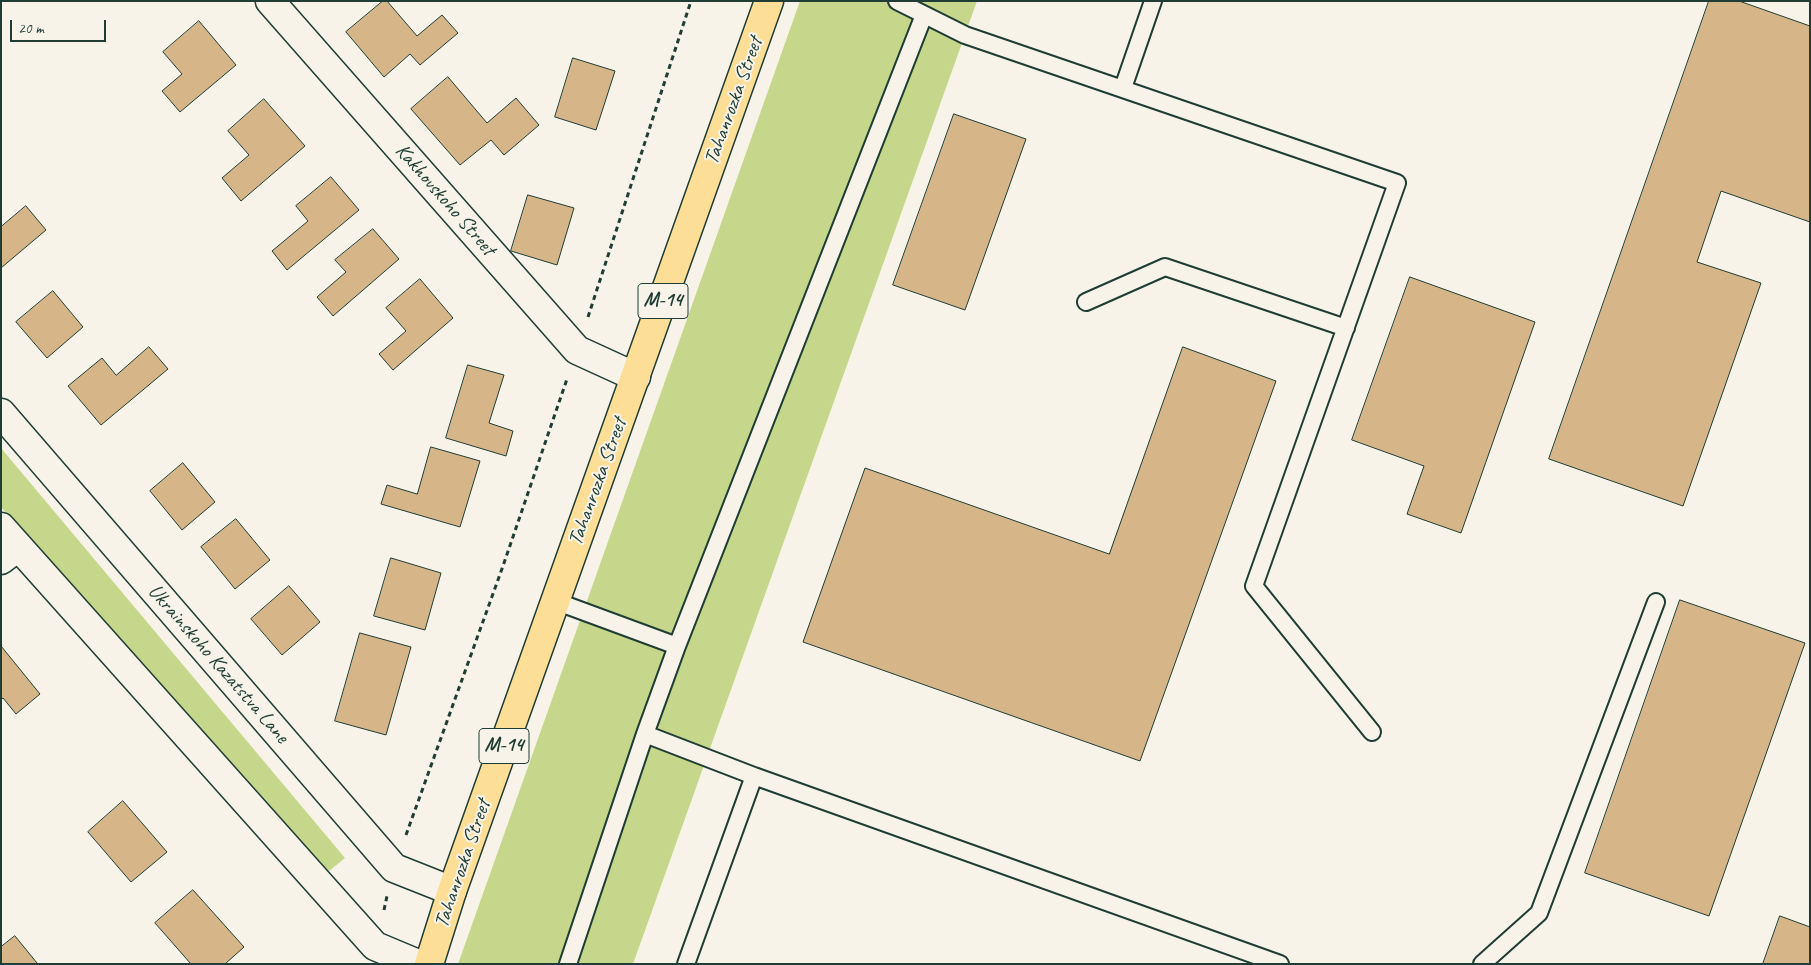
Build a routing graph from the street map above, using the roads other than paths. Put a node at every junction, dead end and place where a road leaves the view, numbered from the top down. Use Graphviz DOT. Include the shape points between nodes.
graph roads {
  1 [pos="270,1"];
  2 [pos="770,1"];
  3 [pos="897,1"];
  4 [pos="1153,1"];
  5 [pos="924,15"];
  6 [pos="1123,88"];
  7 [pos="1086,302"];
  8 [pos="1346,328"];
  9 [pos="636,377"];
  10 [pos="1,413"];
  11 [pos="7,545"];
  12 [pos="555,601"];
  13 [pos="1656,602"];
  14 [pos="677,646"];
  15 [pos="1372,732"];
  16 [pos="645,734"];
  17 [pos="754,776"];
  18 [pos="452,890"];
  19 [pos="418,964"];
  20 [pos="429,964"];
  21 [pos="568,964"];
  22 [pos="686,964"];
  23 [pos="1280,964"];
  24 [pos="1482,964"];
  1 -- 9 [label="street, Kakhovskoho Street" via="578,350"];
  2 -- 9 [label="highway, Tahanrozka Street / М-14"];
  3 -- 5 [label="lane"];
  4 -- 6 [label="lane"];
  5 -- 6 [label="lane" via="965,35"];
  5 -- 14 [label="lane"];
  6 -- 8 [label="lane" via="1397,182"];
  7 -- 8 [label="lane" via="1165,267"];
  8 -- 15 [label="lane" via="1254,586"];
  9 -- 12 [label="highway, Tahanrozka Street / М-14"];
  10 -- 18 [label="street, Ukrainskoho Kazatstva Lane" via="394,868"];
  11 -- 19 [label="street" via="375,946"];
  12 -- 14 [label="lane"];
  12 -- 18 [label="highway, Tahanrozka Street / М-14"];
  13 -- 24 [label="lane" via="1539,912"];
  14 -- 16 [label="lane"];
  16 -- 17 [label="lane"];
  16 -- 21 [label="lane"];
  17 -- 22 [label="lane"];
  17 -- 23 [label="lane"];
  18 -- 20 [label="highway, Tahanrozka Street / М-14"];
}
